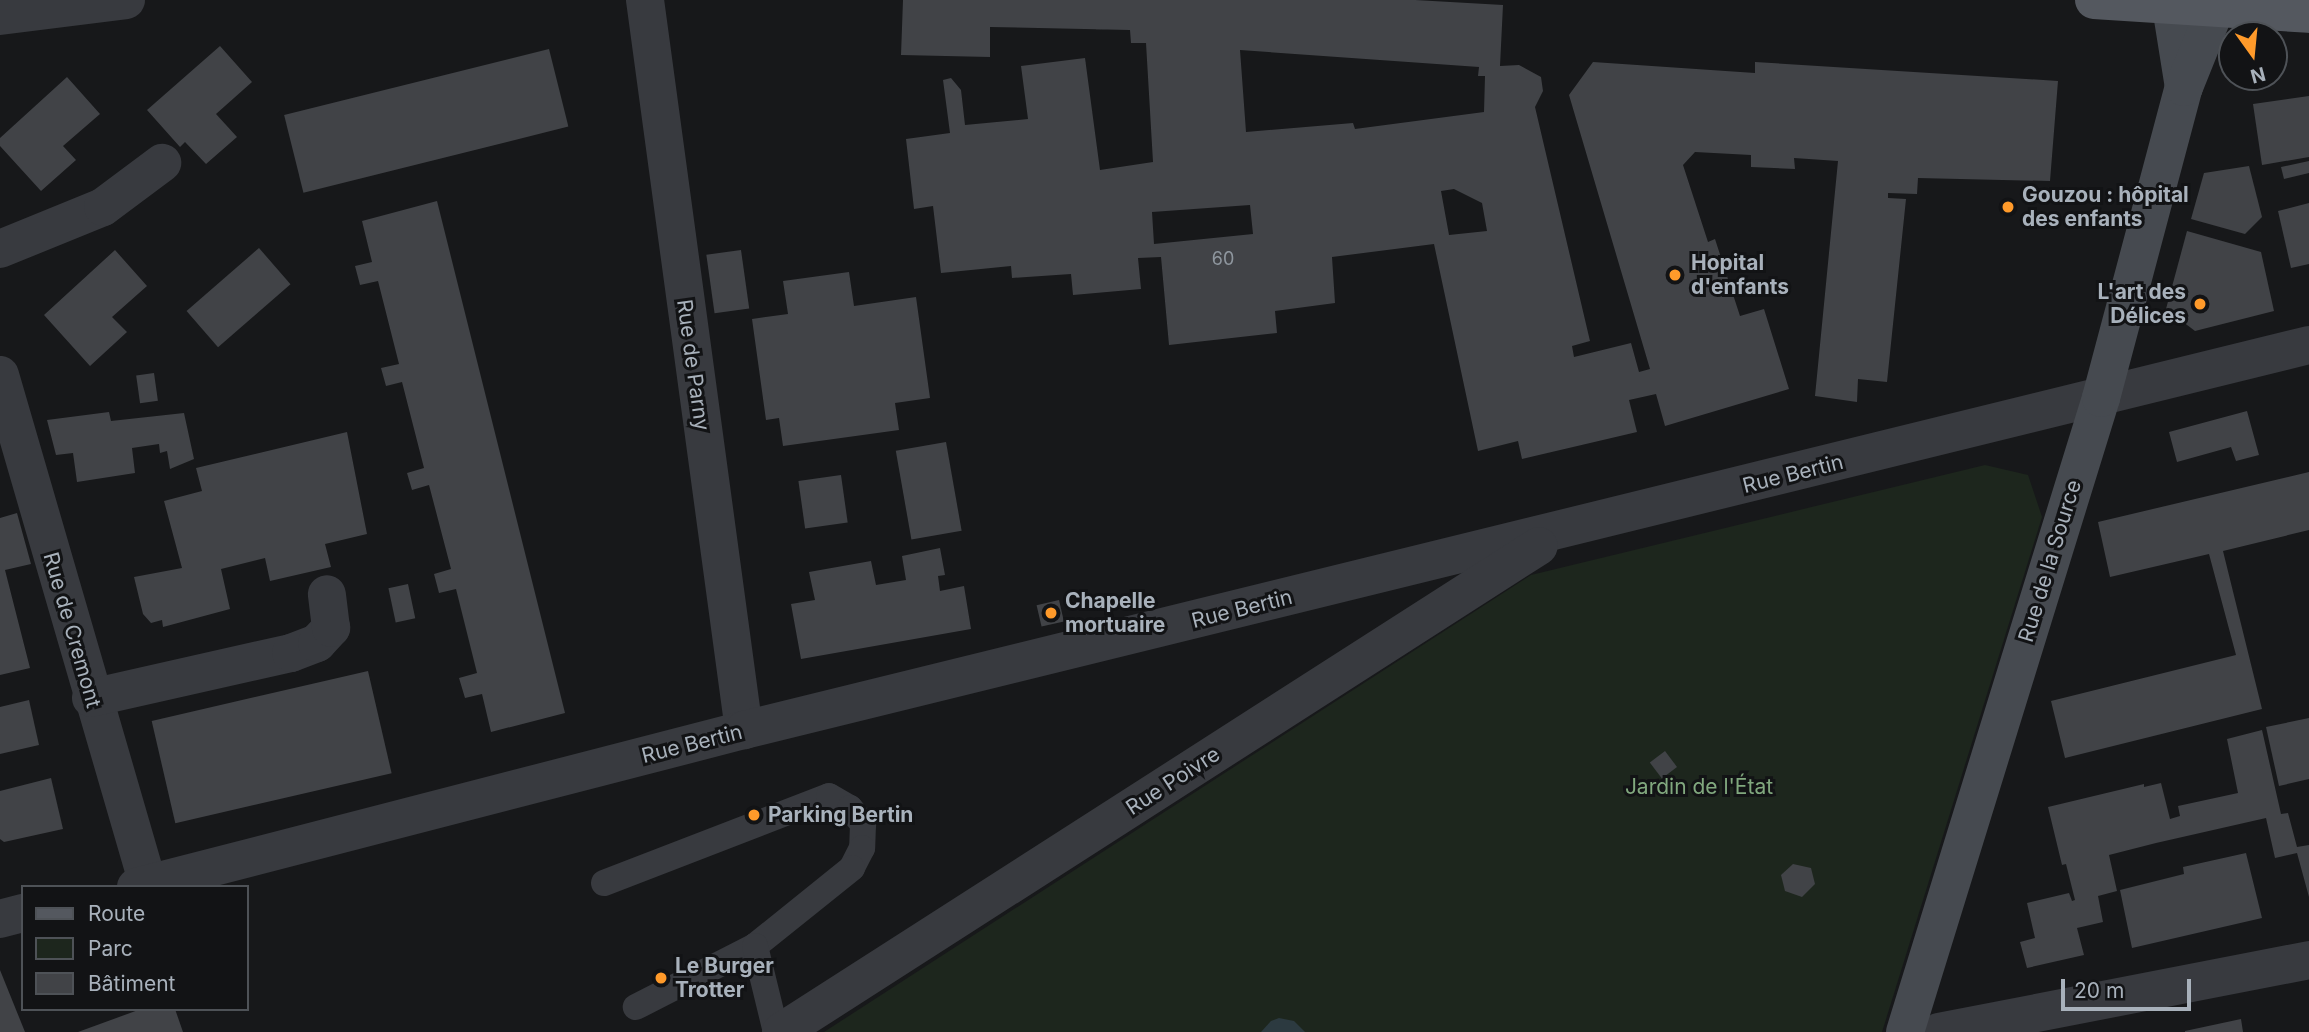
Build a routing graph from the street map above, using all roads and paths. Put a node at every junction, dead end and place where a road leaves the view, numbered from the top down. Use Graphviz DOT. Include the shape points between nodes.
graph roads {
  1 [pos="125,0"];
  2 [pos="645,0"];
  3 [pos="2094,0"];
  4 [pos="2170,2"];
  5 [pos="2218,4"];
  6 [pos="2309,14"];
  7 [pos="0,16"];
  8 [pos="2184,87"];
  9 [pos="162,163"];
  10 [pos="0,249"];
  11 [pos="2309,345"];
  12 [pos="0,375"];
  13 [pos="2101,398"];
  14 [pos="7,425"];
  15 [pos="1564,530"];
  16 [pos="327,594"];
  17 [pos="91,698"];
  18 [pos="744,730"];
  19 [pos="604,883"];
  20 [pos="142,885"];
  21 [pos="21,914"];
  22 [pos="0,919"];
  23 [pos="755,946"];
  24 [pos="2309,960"];
  25 [pos="636,1007"];
  26 [pos="778,1032"];
  27 [pos="1905,1032"];
  28 [pos="1939,1032"];
  1 -- 7 [label="street"];
  2 -- 18 [label="street, Rue de Parny"];
  3 -- 4 [label="main road"];
  4 -- 5 [label="main road"];
  4 -- 8 [label="main road, Rue de la Source"];
  5 -- 6 [label="main road"];
  5 -- 8 [label="main road, Rue de la Source"];
  8 -- 13 [label="main road, Rue de la Source"];
  9 -- 10 [label="street" via="103,207"];
  11 -- 13 [label="street, Rue Bertin"];
  12 -- 14 [label="street, Rue de Cremont"];
  13 -- 15 [label="street, Rue Bertin"];
  13 -- 27 [label="main road, Rue de la Source"];
  14 -- 17 [label="street, Rue de Cremont"];
  15 -- 18 [label="street, Rue Bertin"];
  15 -- 26 [label="street, Rue Poivre"];
  16 -- 17 [label="street" via="331,628 317,643 291,653"];
  17 -- 20 [label="street, Rue de Cremont"];
  18 -- 20 [label="street, Rue Bertin"];
  19 -- 23 [label="lane" via="829,796 850,808 863,824 863,848 852,868"];
  21 -- 22 [label="street"];
  23 -- 25 [label="lane"];
  23 -- 26 [label="lane"];
  24 -- 28 [label="street"];
}
